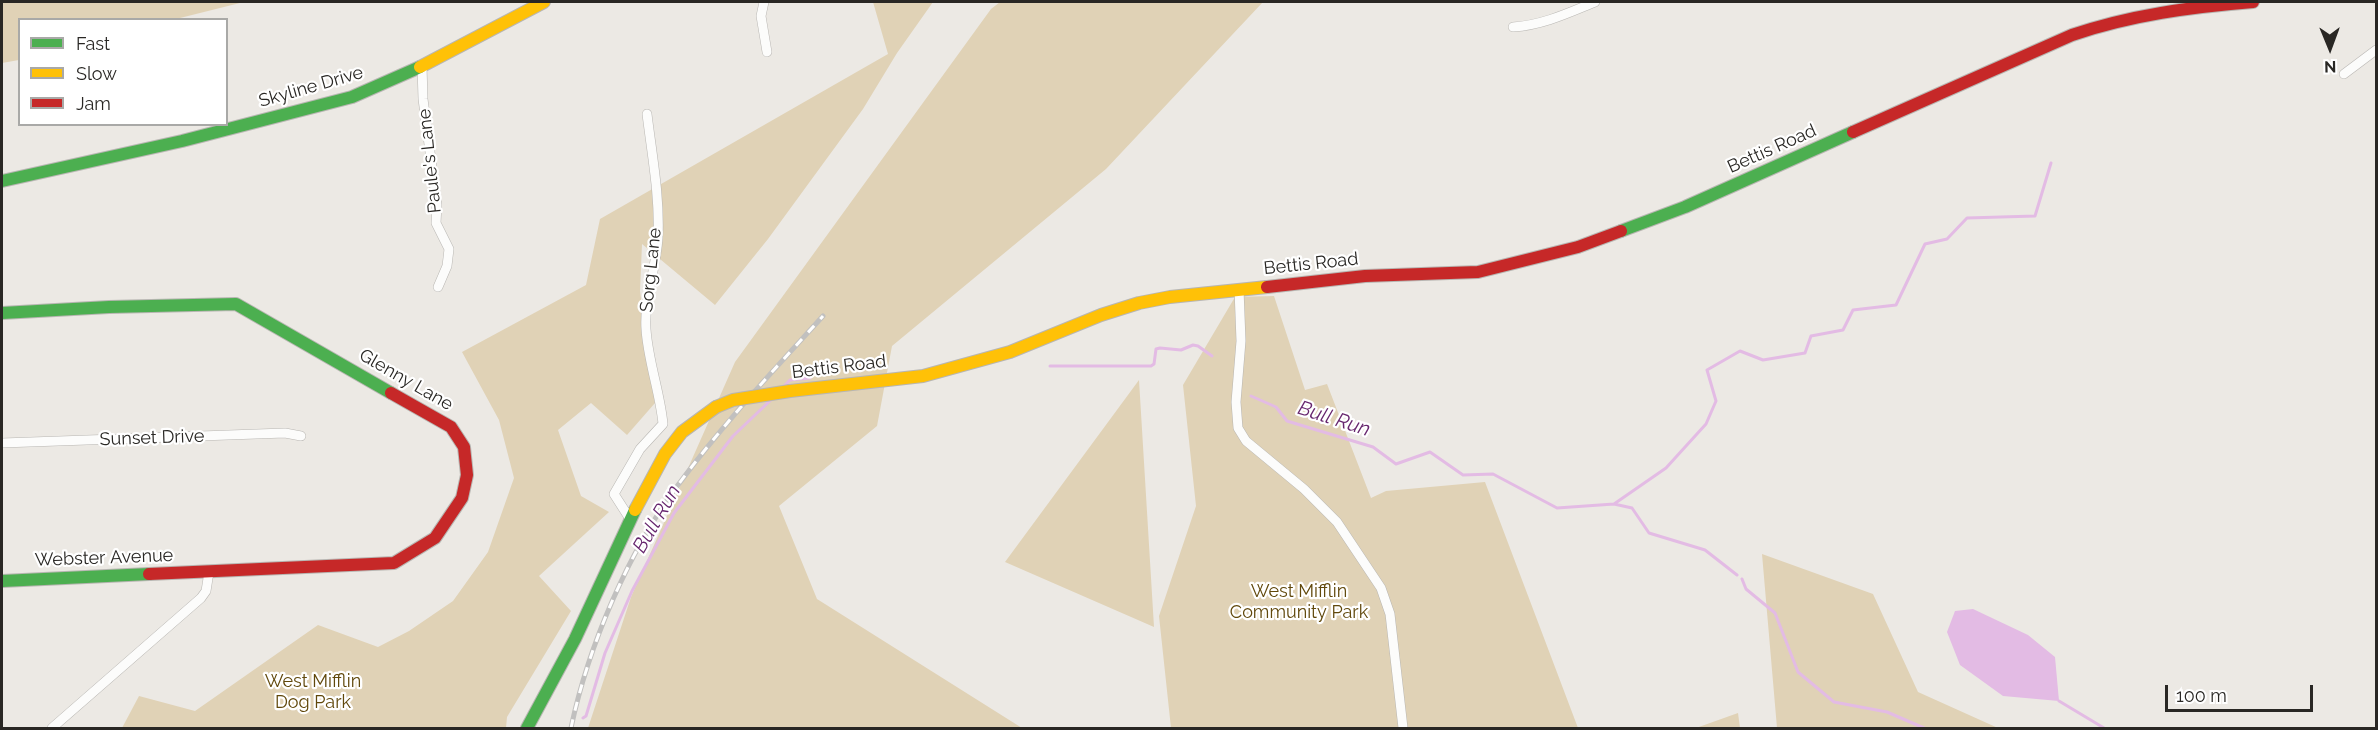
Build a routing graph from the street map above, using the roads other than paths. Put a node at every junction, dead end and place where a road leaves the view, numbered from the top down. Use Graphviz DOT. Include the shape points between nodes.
graph roads {
  1 [pos="544,2"];
  2 [pos="764,2"];
  3 [pos="1595,2"];
  4 [pos="2253,2"];
  5 [pos="1513,27"];
  6 [pos="2376,50"];
  7 [pos="767,52"];
  8 [pos="422,66"];
  9 [pos="2344,74"];
  10 [pos="646,114"];
  11 [pos="2,182"];
  12 [pos="438,287"];
  13 [pos="1239,289"];
  14 [pos="2,313"];
  15 [pos="301,436"];
  16 [pos="2,443"];
  17 [pos="630,519"];
  18 [pos="209,572"];
  19 [pos="2,581"];
  20 [pos="52,729"];
  21 [pos="527,729"];
  22 [pos="1403,729"];
  1 -- 8 [label="street, Skyline Drive"];
  2 -- 7 [label="street" via="761,16"];
  3 -- 5 [label="street" via="1558,18"];
  4 -- 13 [label="street, Bettis Road" via="2139,14 2072,35 1685,207 1578,247 1478,272 1365,276"];
  6 -- 9 [label="street"];
  8 -- 11 [label="street, Skyline Drive" via="352,97"];
  8 -- 12 [label="street, Paule's Lane" via="436,223 449,249"];
  10 -- 17 [label="street, Sorg Lane" via="658,238 646,305 646,330 663,424 640,449 614,494"];
  13 -- 17 [label="street, Bettis Road, bridge" via="1139,303 1010,352 922,376 733,400 682,432"];
  13 -- 22 [label="street" via="1238,428 1246,441 1337,522 1381,588 1390,614"];
  14 -- 18 [label="street, Glenny Lane" via="236,304 451,427 464,447 467,475 462,498 435,538 394,563"];
  15 -- 16 [label="street, Sunset Drive" via="285,433"];
  17 -- 21 [label="street, Bettis Road" via="575,639"];
  18 -- 19 [label="street, Webster Avenue"];
  18 -- 20 [label="street" via="201,598"];
}
